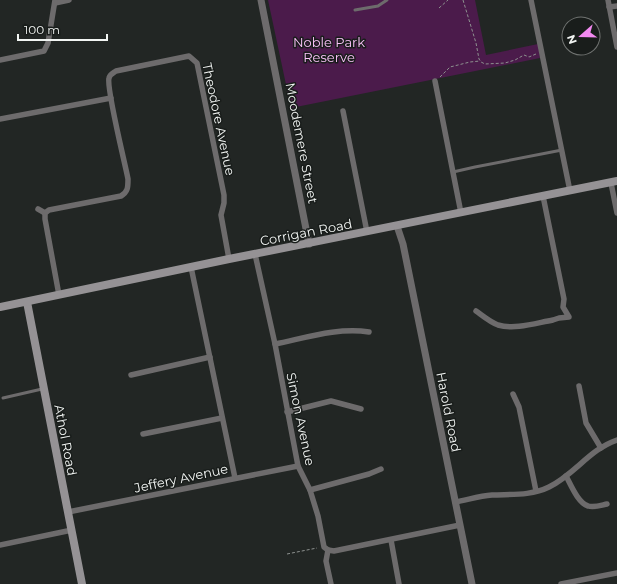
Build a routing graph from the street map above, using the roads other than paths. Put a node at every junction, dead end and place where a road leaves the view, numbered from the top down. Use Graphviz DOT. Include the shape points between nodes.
graph roads {
  1 [pos="69,0"];
  2 [pos="261,0"];
  3 [pos="387,0"];
  4 [pos="531,0"];
  5 [pos="608,0"];
  6 [pos="55,1"];
  7 [pos="617,6"];
  8 [pos="609,7"];
  9 [pos="355,10"];
  10 [pos="617,47"];
  11 [pos="0,60"];
  12 [pos="435,81"];
  13 [pos="111,98"];
  14 [pos="343,111"];
  15 [pos="0,119"];
  16 [pos="562,150"];
  17 [pos="453,172"];
  18 [pos="614,182"];
  19 [pos="570,191"];
  20 [pos="544,196"];
  21 [pos="38,209"];
  22 [pos="45,213"];
  23 [pos="461,213"];
  24 [pos="617,213"];
  25 [pos="400,225"];
  26 [pos="367,232"];
  27 [pos="309,244"];
  28 [pos="255,254"];
  29 [pos="229,259"];
  30 [pos="191,267"];
  31 [pos="59,295"];
  32 [pos="27,302"];
  33 [pos="0,307"];
  34 [pos="476,311"];
  35 [pos="369,332"];
  36 [pos="275,344"];
  37 [pos="210,357"];
  38 [pos="131,375"];
  39 [pos="580,386"];
  40 [pos="44,389"];
  41 [pos="513,394"];
  42 [pos="3,398"];
  43 [pos="361,409"];
  44 [pos="287,412"];
  45 [pos="222,418"];
  46 [pos="143,434"];
  47 [pos="617,440"];
  48 [pos="600,448"];
  49 [pos="298,466"];
  50 [pos="381,469"];
  51 [pos="566,476"];
  52 [pos="235,478"];
  53 [pos="310,490"];
  54 [pos="536,492"];
  55 [pos="455,502"];
  56 [pos="607,504"];
  57 [pos="68,512"];
  58 [pos="460,525"];
  59 [pos="72,530"];
  60 [pos="391,540"];
  61 [pos="0,545"];
  62 [pos="326,549"];
  63 [pos="617,573"];
  64 [pos="82,584"];
  65 [pos="331,584"];
  66 [pos="399,584"];
  67 [pos="472,584"];
  68 [pos="562,584"];
  1 -- 6 [label="street"];
  2 -- 27 [label="street, Moodemere Street"];
  3 -- 9 [label="lane" via="378,6"];
  4 -- 16 [label="street"];
  5 -- 8 [label="street"];
  6 -- 11 [label="street" via="48,43 44,51"];
  7 -- 8 [label="street"];
  8 -- 10 [label="street"];
  12 -- 17 [label="street"];
  13 -- 15 [label="street"];
  13 -- 22 [label="street, Theodore Avenue" via="128,179 126,193 113,199 49,210"];
  13 -- 29 [label="street, Theodore Avenue" via="109,78 116,71 189,56 198,63 224,195 221,216"];
  14 -- 26 [label="street"];
  16 -- 17 [label="lane"];
  16 -- 19 [label="street"];
  17 -- 23 [label="street"];
  18 -- 19 [label="main road, Corrigan Road"];
  18 -- 24 [label="street"];
  19 -- 20 [label="main road, Corrigan Road"];
  20 -- 23 [label="main road, Corrigan Road"];
  20 -- 34 [label="street" via="564,306 569,317 516,327 497,324"];
  21 -- 22 [label="street"];
  22 -- 31 [label="street"];
  23 -- 25 [label="main road, Corrigan Road"];
  25 -- 26 [label="main road, Corrigan Road"];
  25 -- 55 [label="street, Harold Road"];
  26 -- 27 [label="main road, Corrigan Road"];
  27 -- 28 [label="main road, Corrigan Road"];
  28 -- 29 [label="main road, Corrigan Road"];
  28 -- 36 [label="street, Simon Avenue"];
  29 -- 30 [label="main road, Corrigan Road"];
  30 -- 31 [label="main road, Corrigan Road"];
  30 -- 37 [label="street"];
  31 -- 32 [label="main road, Corrigan Road"];
  32 -- 33 [label="main road, Corrigan Road"];
  32 -- 40 [label="main road, Athol Road"];
  35 -- 36 [label="street" via="349,330"];
  36 -- 44 [label="street, Simon Avenue"];
  37 -- 38 [label="street"];
  37 -- 45 [label="street"];
  39 -- 48 [label="street" via="586,423"];
  40 -- 42 [label="lane"];
  40 -- 57 [label="main road, Athol Road"];
  41 -- 54 [label="street" via="519,407"];
  43 -- 44 [label="street" via="332,401"];
  44 -- 49 [label="street, Simon Avenue"];
  45 -- 46 [label="street"];
  45 -- 52 [label="street"];
  47 -- 48 [label="street"];
  48 -- 51 [label="street"];
  49 -- 52 [label="street, Jeffery Avenue"];
  49 -- 53 [label="street, Simon Avenue"];
  50 -- 53 [label="street"];
  51 -- 54 [label="street"];
  51 -- 56 [label="street" via="585,505 591,507"];
  52 -- 57 [label="street, Jeffery Avenue"];
  53 -- 62 [label="street, Simon Avenue"];
  54 -- 55 [label="street"];
  55 -- 58 [label="street, Harold Road"];
  57 -- 59 [label="main road, Athol Road"];
  58 -- 60 [label="street"];
  58 -- 67 [label="street, Harold Road"];
  59 -- 61 [label="street"];
  59 -- 64 [label="main road, Athol Road"];
  60 -- 62 [label="street" via="334,551"];
  60 -- 66 [label="street"];
  62 -- 65 [label="street, Simon Avenue"];
  63 -- 68 [label="street"];
}
